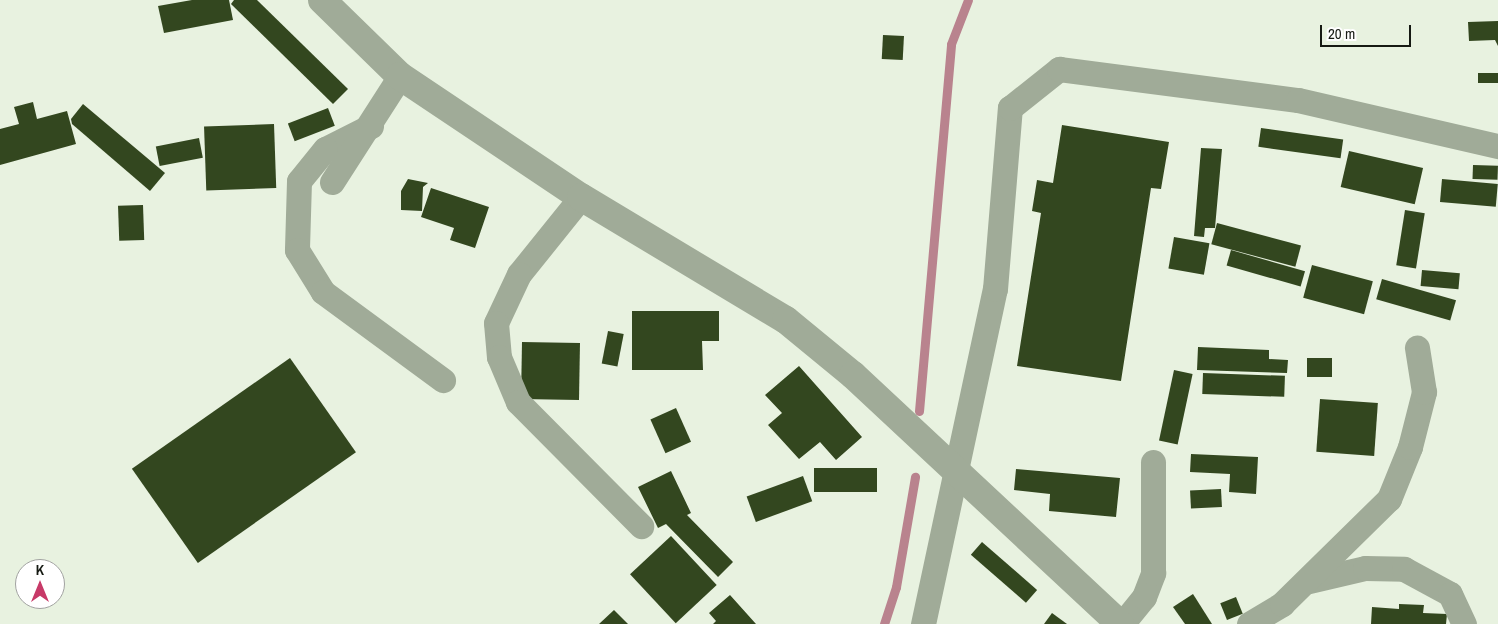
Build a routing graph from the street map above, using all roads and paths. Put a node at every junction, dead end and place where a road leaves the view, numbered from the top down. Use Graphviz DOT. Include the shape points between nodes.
graph roads {
  1 [pos="322,0"];
  2 [pos="400,76"];
  3 [pos="371,126"];
  4 [pos="1498,146"];
  5 [pos="332,182"];
  6 [pos="582,197"];
  7 [pos="1416,348"];
  8 [pos="443,380"];
  9 [pos="1153,462"];
  10 [pos="958,471"];
  11 [pos="641,526"];
  12 [pos="1307,582"];
  13 [pos="923,624"];
  14 [pos="1121,624"];
  15 [pos="1249,624"];
  16 [pos="1464,624"];
  1 -- 2 [label="street"];
  2 -- 3 [label="street"];
  2 -- 6 [label="street"];
  3 -- 5 [label="street"];
  3 -- 8 [label="street" via="325,149 299,181 297,250 323,292"];
  4 -- 10 [label="street" via="1298,100 1059,69 1010,108 995,289"];
  6 -- 10 [label="street" via="786,320"];
  6 -- 11 [label="street" via="519,274 496,323 499,357 518,402"];
  7 -- 12 [label="street" via="1424,392 1410,447 1390,499"];
  9 -- 14 [label="street" via="1153,574 1144,597"];
  10 -- 13 [label="street"];
  10 -- 14 [label="street"];
  12 -- 15 [label="street" via="1282,604"];
  12 -- 16 [label="street" via="1365,568 1404,569 1450,594"];
}
